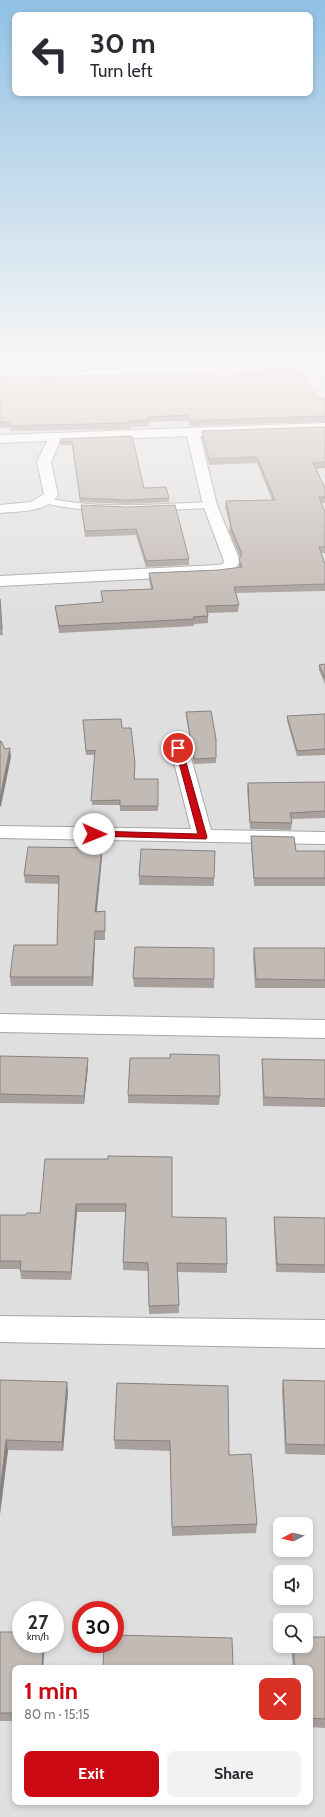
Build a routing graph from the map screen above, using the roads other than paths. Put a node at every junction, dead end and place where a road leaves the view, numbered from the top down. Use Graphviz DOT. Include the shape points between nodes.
graph roads {
  1 [pos="51,447"];
  2 [pos="196,447"];
  3 [pos="46,501"];
  4 [pos="210,505"];
  5 [pos="0,510"];
  6 [pos="0,581"];
  7 [pos="178,748"];
  8 [pos="0,832"];
  9 [pos="203,837"];
  10 [pos="325,838"];
  11 [pos="0,1023"];
  12 [pos="325,1029"];
  13 [pos="0,1329"];
  14 [pos="325,1334"];
  1 -- 3 [label="street" via="44,462 51,495"];
  2 -- 4 [label="street"];
  3 -- 4 [label="lane" via="104,508"];
  3 -- 5 [label="street"];
  4 -- 6 [label="street" via="232,561 230,567 220,570"];
  7 -- 9 [label="street"];
  8 -- 9 [label="street"];
  9 -- 10 [label="street"];
  11 -- 12 [label="street"];
  13 -- 14 [label="street"];
}
